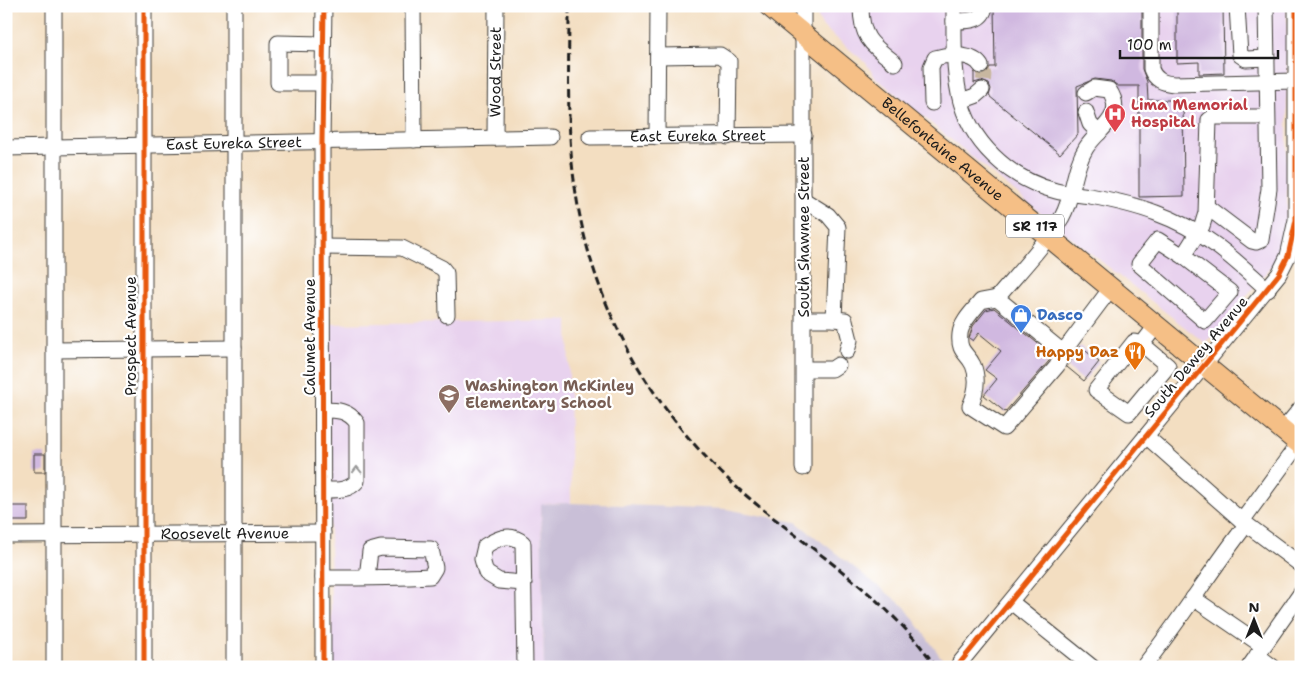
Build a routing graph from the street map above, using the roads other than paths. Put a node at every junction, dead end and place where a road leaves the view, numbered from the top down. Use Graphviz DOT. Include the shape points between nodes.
graph roads {
  1 [pos="54,6"];
  2 [pos="144,6"];
  3 [pos="234,6"];
  4 [pos="324,6"];
  5 [pos="413,6"];
  6 [pos="496,6"];
  7 [pos="658,6"];
  8 [pos="769,6"];
  9 [pos="803,6"];
  10 [pos="861,6"];
  11 [pos="985,6"];
  12 [pos="1150,6"];
  13 [pos="1237,6"];
  14 [pos="1266,6"];
  15 [pos="1296,6"];
  16 [pos="954,13"];
  17 [pos="1299,22"];
  18 [pos="803,34"];
  19 [pos="323,44"];
  20 [pos="658,56"];
  21 [pos="955,56"];
  22 [pos="1267,58"];
  23 [pos="894,63"];
  24 [pos="981,66"];
  25 [pos="1296,81"];
  26 [pos="1267,82"];
  27 [pos="323,83"];
  28 [pos="982,90"];
  29 [pos="1086,94"];
  30 [pos="961,101"];
  31 [pos="932,103"];
  32 [pos="1086,112"];
  33 [pos="1267,117"];
  34 [pos="1099,132"];
  35 [pos="804,135"];
  36 [pos="657,137"];
  37 [pos="728,137"];
  38 [pos="495,138"];
  39 [pos="550,138"];
  40 [pos="590,138"];
  41 [pos="414,140"];
  42 [pos="322,142"];
  43 [pos="234,144"];
  44 [pos="144,146"];
  45 [pos="54,147"];
  46 [pos="6,148"];
  47 [pos="1269,189"];
  48 [pos="1297,190"];
  49 [pos="1070,193"];
  50 [pos="804,200"];
  51 [pos="1207,207"];
  52 [pos="1198,231"];
  53 [pos="1048,236"];
  54 [pos="322,247"];
  55 [pos="1183,256"];
  56 [pos="1111,288"];
  57 [pos="1268,290"];
  58 [pos="997,298"];
  59 [pos="447,315"];
  60 [pos="834,318"];
  61 [pos="804,319"];
  62 [pos="1156,326"];
  63 [pos="1142,344"];
  64 [pos="1177,344"];
  65 [pos="234,348"];
  66 [pos="144,349"];
  67 [pos="54,350"];
  68 [pos="847,351"];
  69 [pos="1062,352"];
  70 [pos="1162,361"];
  71 [pos="838,365"];
  72 [pos="1203,366"];
  73 [pos="804,369"];
  74 [pos="323,410"];
  75 [pos="1129,413"];
  76 [pos="1299,414"];
  77 [pos="1282,430"];
  78 [pos="1149,432"];
  79 [pos="1300,444"];
  80 [pos="803,468"];
  81 [pos="323,490"];
  82 [pos="1244,523"];
  83 [pos="234,533"];
  84 [pos="323,533"];
  85 [pos="144,534"];
  86 [pos="6,535"];
  87 [pos="54,535"];
  88 [pos="1301,565"];
  89 [pos="323,578"];
  90 [pos="367,578"];
  91 [pos="524,584"];
  92 [pos="1301,593"];
  93 [pos="1193,598"];
  94 [pos="1011,602"];
  95 [pos="1256,656"];
  96 [pos="959,664"];
  97 [pos="54,667"];
  98 [pos="144,667"];
  99 [pos="234,667"];
  100 [pos="323,667"];
  101 [pos="525,667"];
  102 [pos="1092,667"];
  103 [pos="1143,667"];
  104 [pos="1273,667"];
  1 -- 45 [label="street"];
  2 -- 44 [label="street, Prospect Avenue"];
  3 -- 43 [label="street"];
  4 -- 19 [label="street, Calumet Avenue"];
  5 -- 41 [label="street"];
  6 -- 38 [label="street, Wood Street"];
  7 -- 20 [label="street"];
  8 -- 18 [label="main road, Bellefontaine Avenue / SR 117"];
  9 -- 18 [label="street, South Shawnee Street"];
  10 -- 23 [label="street" via="868,41"];
  11 -- 16 [label="street" via="984,13 978,18"];
  12 -- 26 [label="street" via="1150,65 1157,79 1174,84"];
  13 -- 22 [label="street" via="1240,55 1246,59"];
  14 -- 22 [label="street"];
  15 -- 17 [label="street, South Dewey Avenue"];
  16 -- 21 [label="street"];
  17 -- 25 [label="street, South Dewey Avenue"];
  18 -- 35 [label="street, South Shawnee Street"];
  18 -- 53 [label="main road, Bellefontaine Avenue / SR 117"];
  19 -- 27 [label="street, Calumet Avenue"];
  19 -- 27 [label="street" via="278,44 278,84"];
  20 -- 36 [label="street"];
  20 -- 37 [label="street" via="720,55 729,61"];
  21 -- 24 [label="street" via="973,59"];
  21 -- 30 [label="street"];
  21 -- 31 [label="street" via="938,57 931,62"];
  22 -- 26 [label="street"];
  25 -- 26 [label="street"];
  25 -- 48 [label="street, South Dewey Avenue"];
  26 -- 33 [label="street"];
  27 -- 42 [label="street, Calumet Avenue"];
  28 -- 30 [label="street"];
  29 -- 34 [label="street" via="1091,89 1102,87 1109,90 1114,98 1112,119"];
  30 -- 49 [label="street" via="976,134 1006,167 1036,185"];
  32 -- 34 [label="street" via="1090,124"];
  33 -- 47 [label="street"];
  33 -- 51 [label="street" via="1213,117 1209,120"];
  34 -- 49 [label="street" via="1078,164"];
  35 -- 37 [label="street, East Eureka Street"];
  35 -- 50 [label="street, South Shawnee Street"];
  36 -- 37 [label="street, East Eureka Street"];
  36 -- 40 [label="street, East Eureka Street"];
  38 -- 39 [label="street, East Eureka Street"];
  38 -- 41 [label="street, East Eureka Street"];
  41 -- 42 [label="street, East Eureka Street"];
  42 -- 43 [label="street, East Eureka Street"];
  42 -- 54 [label="street, Calumet Avenue"];
  43 -- 44 [label="street, East Eureka Street"];
  43 -- 65 [label="street"];
  44 -- 45 [label="street, East Eureka Street"];
  44 -- 66 [label="street, Prospect Avenue"];
  45 -- 46 [label="street, East Eureka Street"];
  45 -- 67 [label="street"];
  47 -- 48 [label="street"];
  47 -- 51 [label="street" via="1264,229 1258,242 1252,241"];
  48 -- 57 [label="street, South Dewey Avenue" via="1293,241 1279,274"];
  49 -- 52 [label="street" via="1134,205"];
  49 -- 53 [label="street" via="1061,217"];
  50 -- 60 [label="street" via="828,215 838,227"];
  50 -- 61 [label="street, South Shawnee Street"];
  51 -- 52 [label="street"];
  52 -- 55 [label="street"];
  52 -- 57 [label="street"];
  53 -- 56 [label="main road, Bellefontaine Avenue / SR 117"];
  53 -- 58 [label="street"];
  54 -- 59 [label="street" via="402,248 442,268 446,274"];
  54 -- 74 [label="street, Calumet Avenue"];
  55 -- 55 [label="street" via="1158,240 1139,264 1206,321 1230,292"];
  56 -- 62 [label="main road, Bellefontaine Avenue / SR 117"];
  56 -- 69 [label="street"];
  57 -- 72 [label="street, South Dewey Avenue"];
  58 -- 69 [label="street"];
  58 -- 69 [label="street" via="981,301 960,332 961,352 972,363 976,378 970,406 1004,428 1057,366"];
  60 -- 61 [label="street"];
  60 -- 68 [label="street" via="844,320 850,340"];
  61 -- 73 [label="street, South Shawnee Street"];
  62 -- 63 [label="street"];
  62 -- 64 [label="main road, Bellefontaine Avenue / SR 117"];
  63 -- 70 [label="street"];
  63 -- 75 [label="street" via="1134,342 1096,390"];
  64 -- 70 [label="street"];
  64 -- 72 [label="main road, Bellefontaine Avenue / SR 117"];
  65 -- 66 [label="street"];
  65 -- 83 [label="street"];
  66 -- 67 [label="street"];
  66 -- 85 [label="street, Prospect Avenue"];
  67 -- 87 [label="street"];
  70 -- 75 [label="street" via="1168,366"];
  71 -- 73 [label="street" via="832,369"];
  72 -- 77 [label="main road, Bellefontaine Avenue / SR 117"];
  72 -- 78 [label="street, South Dewey Avenue"];
  73 -- 80 [label="street, South Shawnee Street"];
  74 -- 81 [label="street, Calumet Avenue"];
  81 -- 74 [label="street, one-way" via="343,490 354,486 357,481 357,423 352,416 340,410"];
  75 -- 78 [label="street"];
  76 -- 77 [label="street"];
  77 -- 79 [label="main road, Bellefontaine Avenue / SR 117"];
  78 -- 82 [label="street"];
  78 -- 94 [label="street, South Dewey Avenue"];
  79 -- 82 [label="street"];
  81 -- 84 [label="street, Calumet Avenue"];
  82 -- 88 [label="street"];
  82 -- 93 [label="street"];
  83 -- 84 [label="street, Roosevelt Avenue"];
  83 -- 85 [label="street, Roosevelt Avenue"];
  83 -- 99 [label="street"];
  84 -- 89 [label="street, Calumet Avenue"];
  85 -- 87 [label="street, Roosevelt Avenue"];
  85 -- 98 [label="street, Prospect Avenue"];
  86 -- 87 [label="street, Roosevelt Avenue"];
  87 -- 97 [label="street"];
  89 -- 90 [label="street"];
  89 -- 100 [label="street, Calumet Avenue"];
  91 -- 101 [label="street"];
  92 -- 95 [label="street"];
  93 -- 95 [label="street"];
  93 -- 103 [label="street"];
  94 -- 96 [label="street, South Dewey Avenue"];
  94 -- 102 [label="street"];
  95 -- 104 [label="street"];
}
